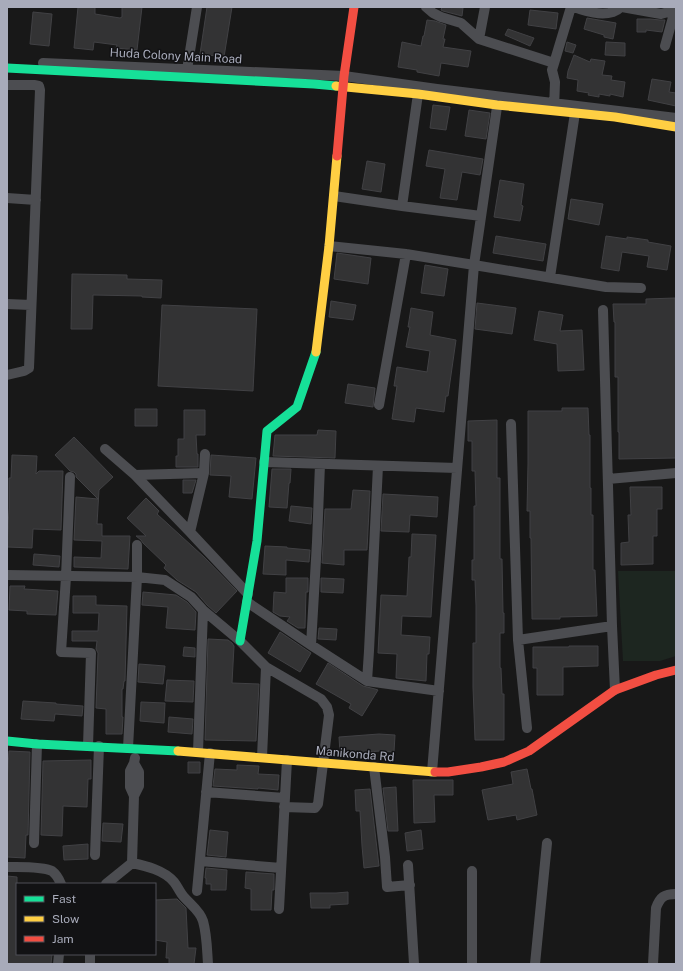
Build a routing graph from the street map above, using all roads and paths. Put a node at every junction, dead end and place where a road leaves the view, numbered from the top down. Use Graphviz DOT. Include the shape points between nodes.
graph roads {
  1 [pos="197,7"];
  2 [pos="354,7"];
  3 [pos="426,7"];
  4 [pos="485,7"];
  5 [pos="572,7"];
  6 [pos="622,7"];
  7 [pos="675,9"];
  8 [pos="479,39"];
  9 [pos="665,46"];
  10 [pos="7,61"];
  11 [pos="554,63"];
  12 [pos="7,68"];
  13 [pos="187,70"];
  14 [pos="344,76"];
  15 [pos="7,85"];
  16 [pos="344,87"];
  17 [pos="418,94"];
  18 [pos="498,100"];
  19 [pos="554,107"];
  20 [pos="575,113"];
  21 [pos="676,118"];
  22 [pos="676,127"];
  23 [pos="334,196"];
  24 [pos="7,198"];
  25 [pos="36,200"];
  26 [pos="402,206"];
  27 [pos="481,216"];
  28 [pos="330,246"];
  29 [pos="406,254"];
  30 [pos="474,265"];
  31 [pos="550,277"];
  32 [pos="641,288"];
  33 [pos="7,304"];
  34 [pos="31,305"];
  35 [pos="603,310"];
  36 [pos="7,375"];
  37 [pos="379,405"];
  38 [pos="511,424"];
  39 [pos="105,449"];
  40 [pos="205,454"];
  41 [pos="264,462"];
  42 [pos="320,464"];
  43 [pos="378,466"];
  44 [pos="456,468"];
  45 [pos="204,473"];
  46 [pos="676,473"];
  47 [pos="135,475"];
  48 [pos="70,477"];
  49 [pos="608,479"];
  50 [pos="190,532"];
  51 [pos="137,545"];
  52 [pos="7,575"];
  53 [pos="66,577"];
  54 [pos="137,577"];
  55 [pos="248,598"];
  56 [pos="203,610"];
  57 [pos="612,626"];
  58 [pos="518,640"];
  59 [pos="240,641"];
  60 [pos="311,645"];
  61 [pos="266,666"];
  62 [pos="676,670"];
  63 [pos="367,681"];
  64 [pos="615,690"];
  65 [pos="439,691"];
  66 [pos="527,728"];
  67 [pos="7,741"];
  68 [pos="37,744"];
  69 [pos="88,746"];
  70 [pos="99,746"];
  71 [pos="132,748"];
  72 [pos="198,752"];
  73 [pos="210,753"];
  74 [pos="262,757"];
  75 [pos="287,760"];
  76 [pos="324,763"];
  77 [pos="374,767"];
  78 [pos="432,772"];
  79 [pos="206,792"];
  80 [pos="285,803"];
  81 [pos="547,842"];
  82 [pos="34,843"];
  83 [pos="95,855"];
  84 [pos="200,861"];
  85 [pos="132,863"];
  86 [pos="408,865"];
  87 [pos="7,867"];
  88 [pos="281,868"];
  89 [pos="472,871"];
  90 [pos="61,883"];
  91 [pos="107,883"];
  92 [pos="410,885"];
  93 [pos="198,891"];
  94 [pos="676,894"];
  95 [pos="279,909"];
  96 [pos="90,964"];
  97 [pos="93,964"];
  98 [pos="208,964"];
  99 [pos="414,964"];
  100 [pos="472,964"];
  101 [pos="535,964"];
  102 [pos="653,964"];
  1 -- 13 [label="street"];
  2 -- 14 [label="street"];
  3 -- 8 [label="street" via="441,17 460,23"];
  4 -- 8 [label="street"];
  5 -- 6 [label="street" via="600,13 613,12"];
  5 -- 11 [label="street"];
  6 -- 7 [label="street" via="661,14"];
  7 -- 9 [label="street"];
  8 -- 11 [label="street"];
  10 -- 13 [label="street, Huda Colony Main Road"];
  11 -- 19 [label="street"];
  12 -- 16 [label="street"];
  13 -- 14 [label="street, Huda Colony Main Road"];
  14 -- 16 [label="street"];
  14 -- 18 [label="street, Huda Colony Main Road"];
  15 -- 25 [label="street" via="39,86"];
  16 -- 17 [label="street"];
  16 -- 23 [label="street"];
  17 -- 18 [label="street"];
  17 -- 26 [label="street"];
  18 -- 19 [label="street, Huda Colony Main Road"];
  18 -- 27 [label="street"];
  19 -- 20 [label="street"];
  19 -- 21 [label="street, Huda Colony Main Road"];
  20 -- 22 [label="street"];
  20 -- 31 [label="street"];
  23 -- 26 [label="street"];
  23 -- 28 [label="street"];
  24 -- 25 [label="street"];
  25 -- 34 [label="street"];
  26 -- 27 [label="street"];
  27 -- 30 [label="street"];
  28 -- 29 [label="street"];
  28 -- 41 [label="street" via="317,350 297,406 267,431"];
  29 -- 30 [label="street"];
  29 -- 37 [label="street"];
  30 -- 31 [label="street"];
  30 -- 44 [label="street"];
  31 -- 32 [label="street" via="606,287"];
  33 -- 34 [label="street"];
  34 -- 36 [label="street" via="29,368"];
  35 -- 49 [label="street"];
  38 -- 58 [label="street"];
  39 -- 47 [label="street"];
  40 -- 45 [label="street"];
  41 -- 42 [label="street"];
  41 -- 55 [label="street" via="257,541"];
  42 -- 43 [label="street"];
  42 -- 60 [label="street"];
  43 -- 44 [label="street"];
  43 -- 63 [label="street"];
  44 -- 65 [label="street"];
  45 -- 47 [label="street"];
  45 -- 50 [label="street"];
  46 -- 49 [label="street"];
  47 -- 50 [label="street"];
  48 -- 53 [label="street"];
  49 -- 57 [label="street"];
  50 -- 55 [label="street"];
  51 -- 54 [label="street"];
  52 -- 53 [label="street"];
  53 -- 54 [label="street"];
  53 -- 69 [label="street" via="61,652 91,653"];
  54 -- 56 [label="street" via="165,580 191,597"];
  54 -- 71 [label="street"];
  55 -- 59 [label="street"];
  55 -- 60 [label="street"];
  56 -- 59 [label="street"];
  56 -- 72 [label="street"];
  57 -- 58 [label="street"];
  57 -- 64 [label="street"];
  58 -- 66 [label="street"];
  59 -- 61 [label="street"];
  60 -- 63 [label="street"];
  61 -- 74 [label="street"];
  61 -- 76 [label="street" via="321,699 327,707 329,714"];
  62 -- 64 [label="street, Manikonda Rd"];
  63 -- 65 [label="street"];
  64 -- 78 [label="street, Manikonda Rd" via="529,751 504,762 481,767"];
  65 -- 78 [label="street"];
  67 -- 68 [label="street, Manikonda Rd"];
  68 -- 69 [label="street, Manikonda Rd"];
  68 -- 82 [label="street"];
  69 -- 70 [label="street, Manikonda Rd"];
  70 -- 71 [label="street, Manikonda Rd"];
  70 -- 83 [label="street"];
  71 -- 72 [label="street, Manikonda Rd"];
  71 -- 85 [label="street"];
  72 -- 73 [label="street, Manikonda Rd"];
  73 -- 74 [label="street, Manikonda Rd"];
  73 -- 79 [label="street"];
  74 -- 75 [label="street, Manikonda Rd"];
  75 -- 76 [label="street, Manikonda Rd"];
  75 -- 80 [label="street"];
  76 -- 77 [label="street, Manikonda Rd"];
  76 -- 80 [label="street" via="318,804 315,808"];
  77 -- 78 [label="street, Manikonda Rd"];
  77 -- 92 [label="street" via="386,887"];
  79 -- 80 [label="street"];
  79 -- 84 [label="street"];
  80 -- 88 [label="street"];
  81 -- 101 [label="street"];
  84 -- 88 [label="street"];
  84 -- 93 [label="street"];
  85 -- 91 [label="street"];
  85 -- 98 [label="street" via="160,872 173,880 184,897 201,915 205,928"];
  86 -- 92 [label="street"];
  87 -- 90 [label="street" via="43,868 52,872"];
  88 -- 95 [label="street"];
  89 -- 100 [label="street"];
  92 -- 99 [label="street"];
  94 -- 102 [label="street" via="667,895 659,900 656,908"];
  96 -- 97 [label="street"];
}
